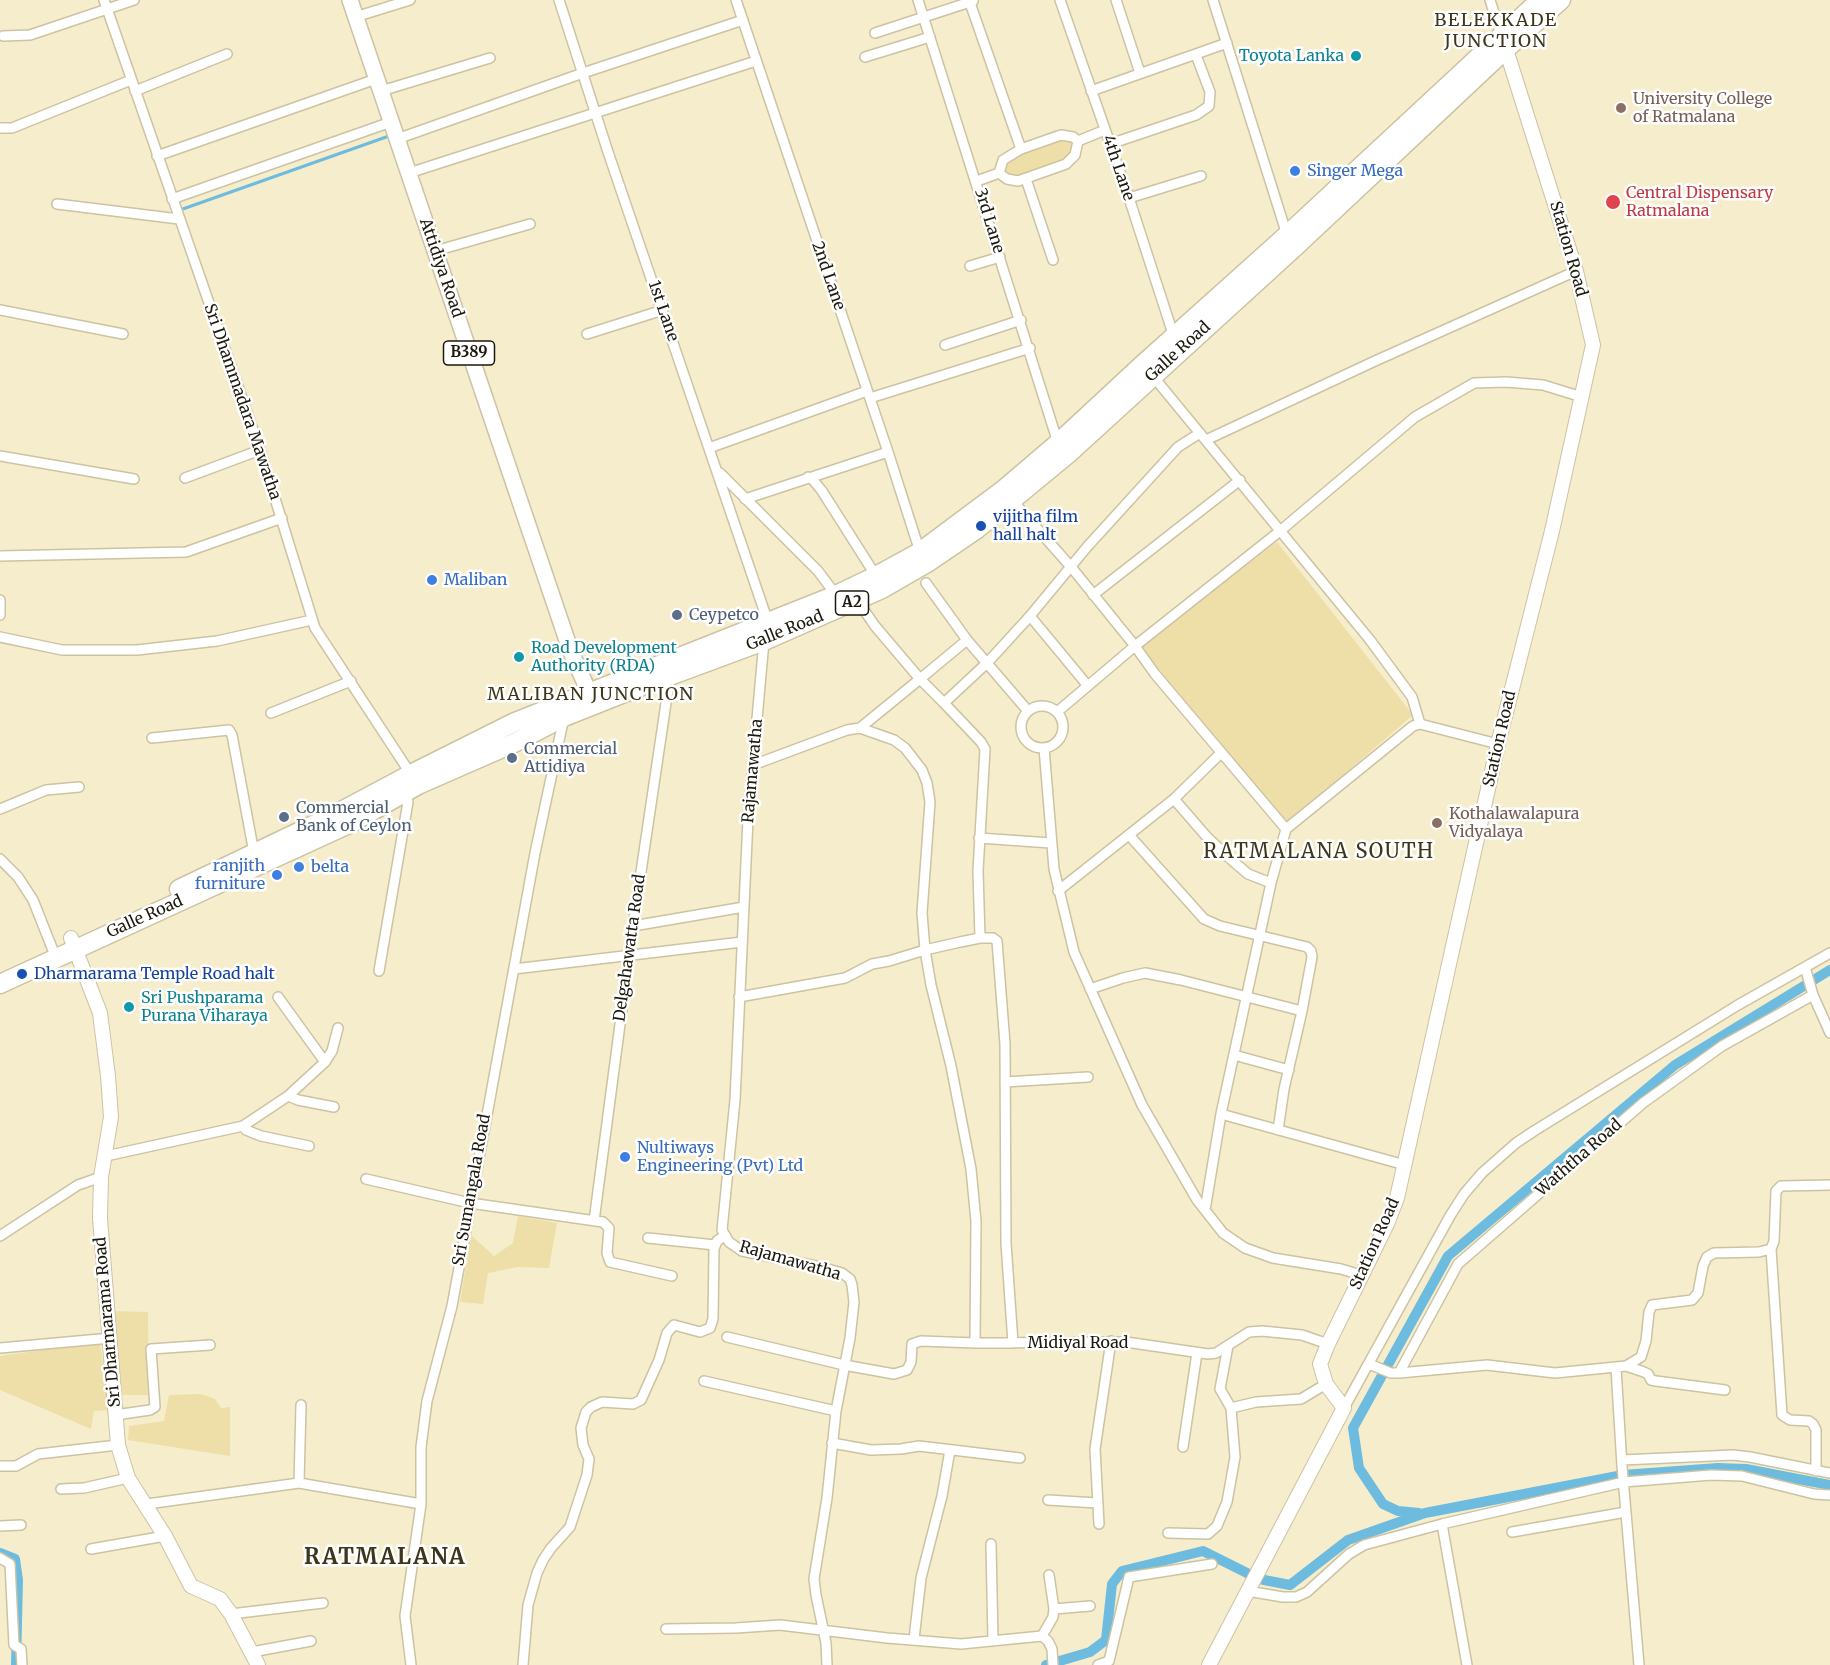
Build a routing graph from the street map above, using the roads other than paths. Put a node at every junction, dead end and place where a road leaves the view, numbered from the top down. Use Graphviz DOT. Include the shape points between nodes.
graph roads {
  1 [pos="134,0"];
  2 [pos="350,0"];
  3 [pos="410,0"];
  4 [pos="559,0"];
  5 [pos="736,0"];
  6 [pos="918,0"];
  7 [pos="1060,0"];
  8 [pos="1116,0"];
  9 [pos="1213,0"];
  10 [pos="1490,0"];
  11 [pos="1540,0"];
  12 [pos="1561,0"];
  13 [pos="971,1"];
  14 [pos="106,5"];
  15 [pos="355,17"];
  16 [pos="924,18"];
  17 [pos="742,20"];
  18 [pos="875,33"];
  19 [pos="3,36"];
  20 [pos="930,37"];
  21 [pos="1504,42"];
  22 [pos="1227,43"];
  23 [pos="227,54"];
  24 [pos="1196,55"];
  25 [pos="865,57"];
  26 [pos="490,58"];
  27 [pos="756,61"];
  28 [pos="583,73"];
  29 [pos="1140,73"];
  30 [pos="131,80"];
  31 [pos="378,85"];
  32 [pos="135,91"];
  33 [pos="1091,91"];
  34 [pos="596,114"];
  35 [pos="391,122"];
  36 [pos="0,128"];
  37 [pos="1105,130"];
  38 [pos="397,139"];
  39 [pos="1078,141"];
  40 [pos="1110,144"];
  41 [pos="1021,149"];
  42 [pos="157,156"];
  43 [pos="409,173"];
  44 [pos="999,173"];
  45 [pos="1201,176"];
  46 [pos="1026,179"];
  47 [pos="977,181"];
  48 [pos="1129,198"];
  49 [pos="172,199"];
  50 [pos="57,204"];
  51 [pos="179,219"];
  52 [pos="530,224"];
  53 [pos="1287,236"];
  54 [pos="435,251"];
  55 [pos="1000,257"];
  56 [pos="1053,260"];
  57 [pos="970,266"];
  58 [pos="1576,271"];
  59 [pos="0,310"];
  60 [pos="663,310"];
  61 [pos="1021,320"];
  62 [pos="123,334"];
  63 [pos="587,334"];
  64 [pos="1174,337"];
  65 [pos="945,345"];
  66 [pos="1030,348"];
  67 [pos="1152,375"];
  68 [pos="869,394"];
  69 [pos="1582,397"];
  70 [pos="1203,437"];
  71 [pos="1058,444"];
  72 [pos="709,448"];
  73 [pos="260,450"];
  74 [pos="888,452"];
  75 [pos="0,456"];
  76 [pos="718,471"];
  77 [pos="808,477"];
  78 [pos="185,478"];
  79 [pos="134,479"];
  80 [pos="1240,480"];
  81 [pos="1008,496"];
  82 [pos="745,499"];
  83 [pos="282,518"];
  84 [pos="1280,531"];
  85 [pos="920,552"];
  86 [pos="0,556"];
  87 [pos="1072,568"];
  88 [pos="920,575"];
  89 [pos="876,576"];
  90 [pos="836,595"];
  91 [pos="1094,595"];
  92 [pos="0,600"];
  93 [pos="857,600"];
  94 [pos="0,615"];
  95 [pos="1030,616"];
  96 [pos="312,620"];
  97 [pos="768,622"];
  98 [pos="0,637"];
  99 [pos="967,640"];
  100 [pos="764,641"];
  101 [pos="1135,646"];
  102 [pos="988,662"];
  103 [pos="670,676"];
  104 [pos="920,679"];
  105 [pos="351,681"];
  106 [pos="1088,686"];
  107 [pos="592,698"];
  108 [pos="944,703"];
  109 [pos="1028,711"];
  110 [pos="1057,712"];
  111 [pos="271,713"];
  112 [pos="564,717"];
  113 [pos="1420,724"];
  114 [pos="860,728"];
  115 [pos="152,738"];
  116 [pos="1498,744"];
  117 [pos="1044,748"];
  118 [pos="1221,753"];
  119 [pos="753,765"];
  120 [pos="410,783"];
  121 [pos="79,786"];
  122 [pos="1174,800"];
  123 [pos="0,808"];
  124 [pos="1286,829"];
  125 [pos="1129,835"];
  126 [pos="979,838"];
  127 [pos="1051,843"];
  128 [pos="254,853"];
  129 [pos="0,859"];
  130 [pos="1271,883"];
  131 [pos="1058,891"];
  132 [pos="744,907"];
  133 [pos="633,926"];
  134 [pos="1260,934"];
  135 [pos="980,938"];
  136 [pos="742,942"];
  137 [pos="73,944"];
  138 [pos="924,950"];
  139 [pos="54,953"];
  140 [pos="1830,953"];
  141 [pos="629,956"];
  142 [pos="1805,968"];
  143 [pos="514,969"];
  144 [pos="0,971"];
  145 [pos="379,971"];
  146 [pos="0,984"];
  147 [pos="1810,988"];
  148 [pos="1090,989"];
  149 [pos="739,996"];
  150 [pos="1247,996"];
  151 [pos="278,997"];
  152 [pos="1302,1011"];
  153 [pos="339,1028"];
  154 [pos="1830,1032"];
  155 [pos="1234,1055"];
  156 [pos="326,1062"];
  157 [pos="1288,1070"];
  158 [pos="1088,1077"];
  159 [pos="1005,1082"];
  160 [pos="288,1096"];
  161 [pos="334,1107"];
  162 [pos="1221,1114"];
  163 [pos="243,1126"];
  164 [pos="1278,1130"];
  165 [pos="309,1146"];
  166 [pos="106,1156"];
  167 [pos="1405,1165"];
  168 [pos="101,1177"];
  169 [pos="366,1179"];
  170 [pos="1830,1185"];
  171 [pos="470,1203"];
  172 [pos="1205,1210"];
  173 [pos="594,1221"];
  174 [pos="0,1236"];
  175 [pos="724,1236"];
  176 [pos="648,1238"];
  177 [pos="715,1245"];
  178 [pos="1771,1249"];
  179 [pos="1361,1275"];
  180 [pos="672,1276"];
  181 [pos="727,1337"];
  182 [pos="111,1338"];
  183 [pos="1111,1341"];
  184 [pos="975,1343"];
  185 [pos="1013,1343"];
  186 [pos="1328,1344"];
  187 [pos="210,1345"];
  188 [pos="1228,1346"];
  189 [pos="0,1348"];
  190 [pos="1197,1353"];
  191 [pos="844,1365"];
  192 [pos="1374,1366"];
  193 [pos="1621,1367"];
  194 [pos="1395,1373"];
  195 [pos="704,1380"];
  196 [pos="1326,1384"];
  197 [pos="1725,1390"];
  198 [pos="301,1405"];
  199 [pos="1231,1408"];
  200 [pos="1344,1408"];
  201 [pos="836,1412"];
  202 [pos="116,1414"];
  203 [pos="832,1443"];
  204 [pos="118,1445"];
  205 [pos="1183,1447"];
  206 [pos="950,1450"];
  207 [pos="1020,1458"];
  208 [pos="1622,1463"];
  209 [pos="0,1466"];
  210 [pos="1816,1471"];
  211 [pos="1830,1473"];
  212 [pos="128,1478"];
  213 [pos="1624,1482"];
  214 [pos="300,1483"];
  215 [pos="61,1489"];
  216 [pos="1830,1495"];
  217 [pos="1048,1500"];
  218 [pos="1097,1503"];
  219 [pos="147,1504"];
  220 [pos="421,1504"];
  221 [pos="1626,1512"];
  222 [pos="1099,1524"];
  223 [pos="1442,1524"];
  224 [pos="21,1525"];
  225 [pos="0,1526"];
  226 [pos="1512,1532"];
  227 [pos="1168,1533"];
  228 [pos="165,1536"];
  229 [pos="991,1544"];
  230 [pos="91,1549"];
  231 [pos="0,1558"];
  232 [pos="1212,1564"];
  233 [pos="1049,1575"];
  234 [pos="1247,1591"];
  235 [pos="323,1603"];
  236 [pos="1090,1606"];
  237 [pos="1054,1608"];
  238 [pos="231,1614"];
  239 [pos="666,1629"];
  240 [pos="824,1630"];
  241 [pos="1042,1636"];
  242 [pos="914,1639"];
  243 [pos="311,1641"];
  244 [pos="993,1641"];
  245 [pos="252,1652"];
  246 [pos="1053,1661"];
  247 [pos="828,1662"];
  248 [pos="524,1663"];
  249 [pos="22,1665"];
  250 [pos="258,1665"];
  251 [pos="411,1665"];
  252 [pos="1098,1665"];
  253 [pos="1209,1665"];
  254 [pos="1467,1665"];
  255 [pos="1639,1665"];
  1 -- 14 [label="street"];
  2 -- 15 [label="main road, Attidiya Road / B389"];
  3 -- 15 [label="street"];
  4 -- 28 [label="street, 1st Lane"];
  5 -- 17 [label="street, 2nd Lane"];
  6 -- 16 [label="street, 3rd Lane"];
  7 -- 33 [label="street, 4th Lane"];
  8 -- 29 [label="street"];
  9 -- 22 [label="street"];
  10 -- 21 [label="street"];
  11 -- 21 [label="highway, Galle Road / A2"];
  12 -- 21 [label="highway, Galle Road / A2"];
  13 -- 16 [label="street"];
  13 -- 41 [label="street"];
  14 -- 19 [label="street" via="30,35"];
  14 -- 30 [label="street, Sri Dhammadara Mawatha"];
  15 -- 31 [label="main road, Attidiya Road / B389"];
  16 -- 18 [label="street"];
  16 -- 20 [label="street, 3rd Lane"];
  17 -- 27 [label="street, 2nd Lane"];
  17 -- 28 [label="street"];
  20 -- 25 [label="street"];
  20 -- 47 [label="street, 3rd Lane"];
  21 -- 53 [label="highway, Galle Road / A2"];
  21 -- 58 [label="street, Station Road"];
  21 -- 67 [label="highway, Galle Road / A2" via="1296,246"];
  22 -- 24 [label="street"];
  22 -- 53 [label="street"];
  23 -- 32 [label="street"];
  24 -- 29 [label="street"];
  24 -- 40 [label="street" via="1210,92 1209,106 1196,115"];
  26 -- 31 [label="street"];
  27 -- 34 [label="street"];
  27 -- 68 [label="street, 2nd Lane"];
  28 -- 34 [label="street, 1st Lane"];
  28 -- 38 [label="street"];
  29 -- 33 [label="street"];
  30 -- 32 [label="street, Sri Dhammadara Mawatha"];
  30 -- 36 [label="street" via="12,128"];
  31 -- 35 [label="main road, Attidiya Road / B389"];
  31 -- 42 [label="street"];
  32 -- 42 [label="street, Sri Dhammadara Mawatha"];
  33 -- 37 [label="street, 4th Lane"];
  34 -- 43 [label="street"];
  34 -- 60 [label="street, 1st Lane"];
  35 -- 38 [label="main road, Attidiya Road / B389"];
  35 -- 49 [label="street"];
  37 -- 39 [label="street"];
  37 -- 40 [label="street, 4th Lane"];
  38 -- 43 [label="main road, Attidiya Road / B389"];
  39 -- 41 [label="street" via="1061,135"];
  39 -- 46 [label="street" via="1071,160"];
  40 -- 48 [label="street, 4th Lane"];
  41 -- 44 [label="street" via="1003,160"];
  42 -- 49 [label="street, Sri Dhammadara Mawatha"];
  43 -- 54 [label="main road, Attidiya Road / B389"];
  44 -- 46 [label="street" via="1012,181"];
  44 -- 47 [label="street"];
  45 -- 48 [label="street"];
  46 -- 56 [label="street"];
  47 -- 55 [label="street, 3rd Lane"];
  48 -- 64 [label="street, 4th Lane"];
  49 -- 51 [label="street, Sri Dhammadara Mawatha"];
  50 -- 51 [label="street"];
  51 -- 73 [label="street, Sri Dhammadara Mawatha"];
  52 -- 54 [label="street"];
  53 -- 64 [label="highway, Galle Road / A2"];
  54 -- 107 [label="main road, Attidiya Road / B389" via="571,652"];
  55 -- 57 [label="street"];
  55 -- 61 [label="street, 3rd Lane"];
  58 -- 69 [label="street, Station Road" via="1593,345"];
  58 -- 70 [label="street"];
  59 -- 62 [label="street"];
  60 -- 63 [label="street"];
  60 -- 72 [label="street, 1st Lane"];
  61 -- 65 [label="street"];
  61 -- 66 [label="street, 3rd Lane"];
  64 -- 71 [label="highway, Galle Road / A2"];
  66 -- 68 [label="street"];
  66 -- 71 [label="street, 3rd Lane"];
  67 -- 70 [label="street"];
  67 -- 81 [label="highway, Galle Road / A2" via="1068,454"];
  68 -- 72 [label="street"];
  68 -- 74 [label="street, 2nd Lane"];
  69 -- 84 [label="street" via="1543,385 1474,383 1415,417"];
  69 -- 116 [label="street, Station Road"];
  70 -- 80 [label="street"];
  70 -- 87 [label="street" via="1178,447"];
  71 -- 81 [label="highway, Galle Road / A2"];
  72 -- 76 [label="street, 1st Lane"];
  73 -- 78 [label="street"];
  73 -- 83 [label="street, Sri Dhammadara Mawatha"];
  74 -- 77 [label="street"];
  74 -- 85 [label="street, 2nd Lane"];
  75 -- 79 [label="street"];
  76 -- 82 [label="street"];
  76 -- 97 [label="street, 1st Lane"];
  77 -- 82 [label="street"];
  77 -- 89 [label="street" via="822,491"];
  80 -- 84 [label="street"];
  80 -- 91 [label="street"];
  81 -- 85 [label="highway, Galle Road / A2"];
  81 -- 87 [label="street"];
  81 -- 88 [label="highway, Galle Road / A2" via="977,529"];
  82 -- 90 [label="street" via="818,571"];
  83 -- 86 [label="street" via="186,552"];
  83 -- 96 [label="street, Sri Dhammadara Mawatha"];
  84 -- 101 [label="street"];
  84 -- 113 [label="street" via="1400,679 1412,697"];
  85 -- 89 [label="highway, Galle Road / A2"];
  87 -- 91 [label="street"];
  87 -- 95 [label="street"];
  88 -- 93 [label="highway, Galle Road / A2"];
  88 -- 99 [label="street"];
  89 -- 90 [label="highway, Galle Road / A2"];
  90 -- 97 [label="highway, Galle Road / A2"];
  91 -- 101 [label="street"];
  92 -- 94 [label="street"];
  93 -- 100 [label="highway, Galle Road / A2"];
  93 -- 104 [label="street"];
  95 -- 102 [label="street"];
  95 -- 106 [label="street"];
  96 -- 98 [label="street" via="217,641 137,650 62,650"];
  96 -- 105 [label="street, Sri Dhammadara Mawatha"];
  97 -- 107 [label="highway, Galle Road / A2"];
  99 -- 102 [label="street"];
  99 -- 104 [label="street"];
  100 -- 103 [label="highway, Galle Road / A2"];
  100 -- 119 [label="street, Rajamawatha"];
  101 -- 106 [label="street"];
  101 -- 118 [label="street"];
  102 -- 108 [label="street"];
  102 -- 109 [label="street"];
  103 -- 107 [label="highway, Galle Road / A2"];
  103 -- 133 [label="street, Delgahawatta Road"];
  104 -- 108 [label="street"];
  104 -- 114 [label="street"];
  105 -- 111 [label="street"];
  105 -- 120 [label="street, Sri Dhammadara Mawatha"];
  106 -- 110 [label="street"];
  107 -- 112 [label="highway, Galle Road / A2"];
  107 -- 120 [label="highway, Galle Road / A2" via="515,722"];
  108 -- 126 [label="street" via="986,749"];
  109 -- 110 [label="street" via="1048,706"];
  109 -- 117 [label="street" via="1022,722 1023,735 1031,745"];
  110 -- 117 [label="street" via="1063,722 1061,736"];
  112 -- 120 [label="highway, Galle Road / A2" via="514,743"];
  112 -- 143 [label="street, Sri Sumangala Road"];
  113 -- 116 [label="street"];
  113 -- 124 [label="street" via="1387,745"];
  114 -- 119 [label="street"];
  114 -- 138 [label="street" via="905,748 927,783 930,802 922,913"];
  115 -- 128 [label="street" via="229,730"];
  116 -- 167 [label="street, Station Road"];
  117 -- 127 [label="street"];
  118 -- 122 [label="street"];
  118 -- 124 [label="street"];
  119 -- 132 [label="street, Rajamawatha"];
  120 -- 128 [label="highway, Galle Road / A2"];
  120 -- 137 [label="highway, Galle Road / A2" via="351,822"];
  120 -- 145 [label="street"];
  121 -- 123 [label="street" via="46,789"];
  122 -- 125 [label="street"];
  122 -- 130 [label="street" via="1248,874"];
  124 -- 130 [label="street"];
  125 -- 131 [label="street"];
  125 -- 134 [label="street" via="1204,920"];
  126 -- 127 [label="street"];
  126 -- 135 [label="street"];
  127 -- 131 [label="street"];
  128 -- 137 [label="highway, Galle Road / A2"];
  129 -- 139 [label="street" via="33,900"];
  130 -- 134 [label="street"];
  131 -- 148 [label="street" via="1074,952"];
  132 -- 133 [label="street"];
  132 -- 136 [label="street, Rajamawatha"];
  133 -- 141 [label="street, Delgahawatta Road"];
  134 -- 150 [label="street"];
  134 -- 152 [label="street" via="1311,951"];
  135 -- 138 [label="street"];
  135 -- 159 [label="street" via="997,941"];
  136 -- 141 [label="street"];
  136 -- 149 [label="street, Rajamawatha"];
  137 -- 139 [label="highway, Galle Road / A2"];
  137 -- 166 [label="street, Sri Dharmarama Road" via="100,1013 111,1117"];
  138 -- 149 [label="street" via="872,964 845,978"];
  138 -- 184 [label="street" via="971,1169 976,1221"];
  139 -- 144 [label="highway, Galle Road / A2"];
  139 -- 146 [label="highway, Galle Road / A2"];
  140 -- 142 [label="street"];
  141 -- 143 [label="street"];
  141 -- 173 [label="street, Delgahawatta Road"];
  142 -- 147 [label="street"];
  142 -- 192 [label="street" via="1589,1096 1499,1158 1472,1185 1450,1216"];
  143 -- 171 [label="street, Sri Sumangala Road"];
  147 -- 154 [label="street"];
  147 -- 194 [label="street, Waththa Road" via="1643,1103 1458,1264"];
  148 -- 150 [label="street" via="1145,973"];
  148 -- 172 [label="street" via="1142,1105"];
  149 -- 175 [label="street, Rajamawatha"];
  150 -- 152 [label="street"];
  150 -- 155 [label="street"];
  151 -- 156 [label="street"];
  152 -- 157 [label="street"];
  153 -- 156 [label="street"];
  155 -- 157 [label="street"];
  155 -- 162 [label="street"];
  156 -- 160 [label="street"];
  157 -- 164 [label="street"];
  158 -- 159 [label="street"];
  159 -- 185 [label="street" via="1006,1243"];
  160 -- 161 [label="street"];
  160 -- 163 [label="street"];
  162 -- 164 [label="street"];
  162 -- 172 [label="street"];
  163 -- 165 [label="street" via="261,1136"];
  163 -- 166 [label="street"];
  164 -- 167 [label="street"];
  166 -- 168 [label="street, Sri Dharmarama Road"];
  167 -- 179 [label="street, Station Road" via="1387,1224"];
  168 -- 174 [label="street" via="78,1185"];
  168 -- 182 [label="street, Sri Dharmarama Road" via="100,1218"];
  169 -- 171 [label="street"];
  170 -- 178 [label="street" via="1780,1185 1776,1191"];
  171 -- 173 [label="street"];
  171 -- 220 [label="street, Sri Sumangala Road" via="452,1306 427,1401 421,1447"];
  172 -- 179 [label="street" via="1223,1233 1245,1248 1273,1258"];
  173 -- 180 [label="street" via="606,1223 609,1228 610,1262"];
  175 -- 177 [label="street"];
  175 -- 191 [label="street, Rajamawatha" via="742,1251 821,1267 850,1279 854,1302"];
  176 -- 177 [label="street"];
  177 -- 248 [label="street" via="710,1328 700,1332 674,1325 666,1333 659,1360 640,1401 602,1402 586,1412 581,1428 589,1459 587,1475 570,1527 551,1548 537,1573 528,1605"];
  178 -- 193 [label="street" via="1714,1253 1707,1257 1698,1293 1692,1300 1652,1305 1641,1357"];
  178 -- 210 [label="street" via="1782,1415 1813,1424"];
  179 -- 186 [label="street, Station Road"];
  181 -- 191 [label="street"];
  182 -- 189 [label="street"];
  182 -- 202 [label="street, Sri Dharmarama Road"];
  183 -- 185 [label="street, Midiyal Road"];
  183 -- 190 [label="street, Midiyal Road"];
  183 -- 218 [label="street" via="1095,1449"];
  184 -- 185 [label="street, Midiyal Road"];
  184 -- 191 [label="street, Midiyal Road" via="912,1344 911,1362 901,1374"];
  186 -- 188 [label="street, Midiyal Road" via="1302,1335 1262,1331 1242,1335"];
  186 -- 196 [label="street, Station Road" via="1320,1364"];
  187 -- 202 [label="street" via="152,1349 155,1407"];
  188 -- 190 [label="street, Midiyal Road" via="1216,1353"];
  188 -- 199 [label="street" via="1220,1389"];
  190 -- 205 [label="street"];
  191 -- 201 [label="street, Rajamawatha"];
  192 -- 194 [label="street"];
  192 -- 200 [label="street"];
  193 -- 194 [label="street" via="1555,1373 1487,1365"];
  193 -- 197 [label="street" via="1648,1374 1650,1380"];
  193 -- 208 [label="street"];
  195 -- 201 [label="street"];
  196 -- 199 [label="street" via="1301,1399"];
  196 -- 200 [label="street"];
  198 -- 214 [label="street"];
  199 -- 227 [label="street" via="1234,1457 1227,1502 1217,1526 1208,1534"];
  200 -- 234 [label="street"];
  201 -- 203 [label="street, Rajamawatha"];
  202 -- 204 [label="street, Sri Dharmarama Road"];
  203 -- 206 [label="street" via="871,1450 919,1446"];
  203 -- 240 [label="street, Rajamawatha" via="814,1579"];
  204 -- 209 [label="street" via="38,1454 16,1466"];
  204 -- 212 [label="street, Sri Dharmarama Road"];
  206 -- 207 [label="street"];
  206 -- 242 [label="street" via="921,1578"];
  208 -- 210 [label="street" via="1733,1455"];
  208 -- 213 [label="street"];
  210 -- 211 [label="street"];
  212 -- 215 [label="street"];
  212 -- 219 [label="street, Sri Dharmarama Road"];
  213 -- 216 [label="street" via="1728,1475"];
  213 -- 221 [label="street"];
  213 -- 223 [label="street"];
  214 -- 219 [label="street"];
  214 -- 220 [label="street"];
  217 -- 218 [label="street"];
  218 -- 222 [label="street"];
  219 -- 228 [label="street, Sri Dharmarama Road"];
  220 -- 251 [label="street, Sri Sumangala Road" via="405,1616"];
  221 -- 226 [label="street"];
  221 -- 255 [label="street"];
  223 -- 234 [label="street" via="1364,1545 1296,1597"];
  223 -- 254 [label="street"];
  224 -- 225 [label="street"];
  228 -- 230 [label="street"];
  228 -- 238 [label="street, Sri Dharmarama Road" via="191,1586 220,1599"];
  229 -- 244 [label="street"];
  231 -- 249 [label="street" via="10,1564"];
  232 -- 252 [label="street" via="1129,1577 1109,1661"];
  233 -- 237 [label="street"];
  234 -- 253 [label="street"];
  235 -- 238 [label="street"];
  236 -- 237 [label="street"];
  237 -- 241 [label="street"];
  238 -- 245 [label="street, Sri Dharmarama Road"];
  239 -- 240 [label="street" via="780,1625"];
  240 -- 242 [label="street"];
  240 -- 247 [label="street, Rajamawatha"];
  241 -- 244 [label="street"];
  241 -- 246 [label="street" via="1048,1641"];
  242 -- 244 [label="street" via="961,1644"];
  243 -- 245 [label="street"];
  245 -- 250 [label="street, Sri Dharmarama Road"];
}
